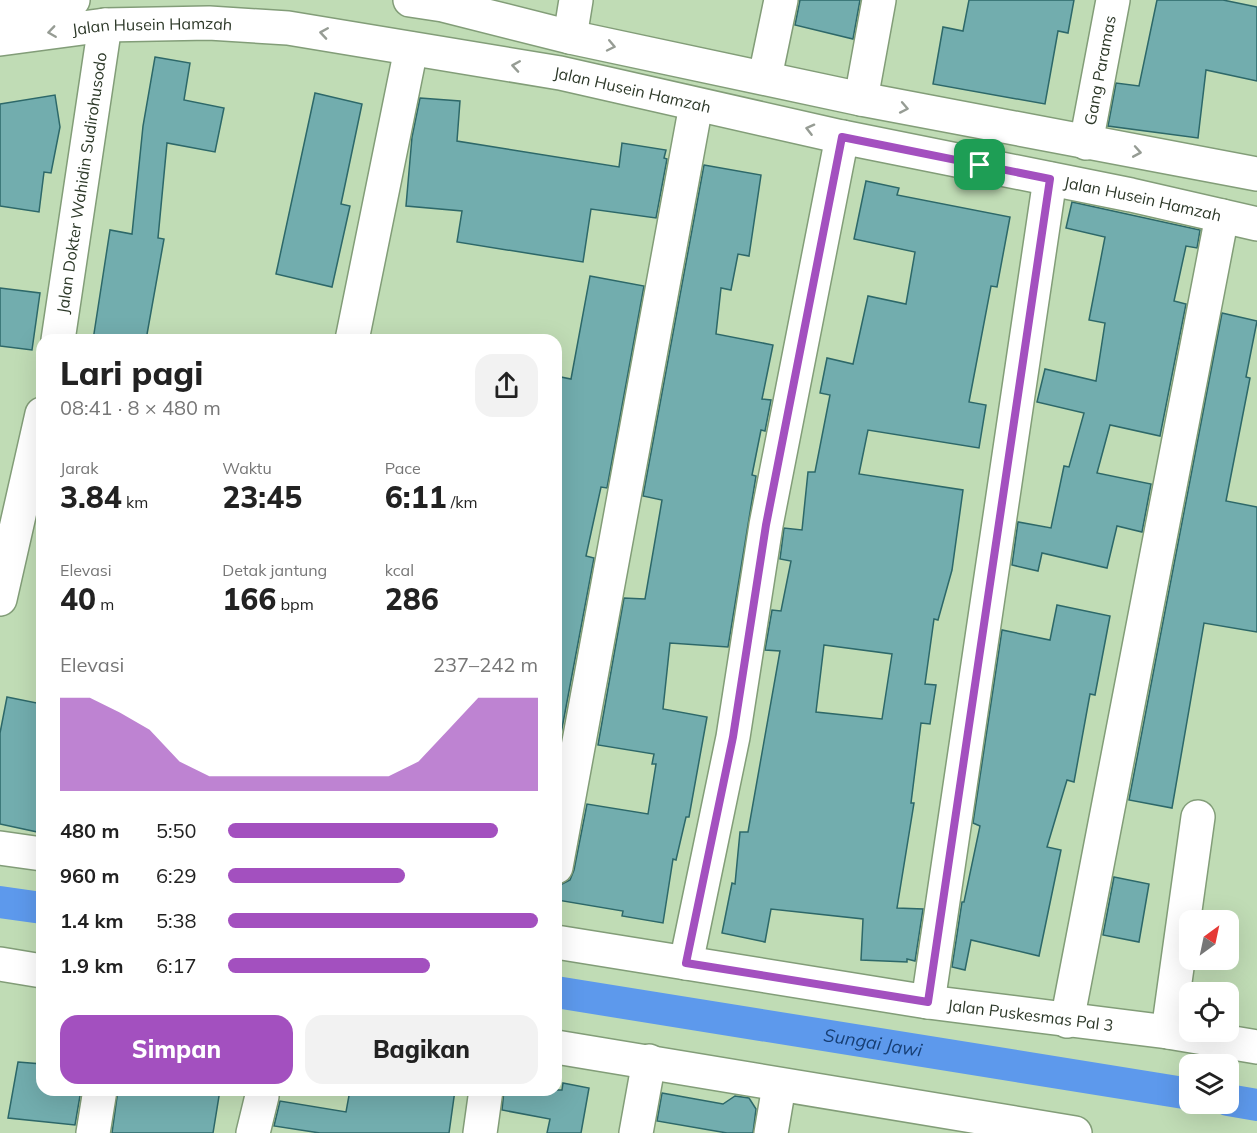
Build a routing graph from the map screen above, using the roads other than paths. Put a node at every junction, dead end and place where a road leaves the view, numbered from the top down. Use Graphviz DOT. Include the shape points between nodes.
graph roads {
  1 [pos="73,0"];
  2 [pos="411,0"];
  3 [pos="576,0"];
  4 [pos="781,0"];
  5 [pos="879,0"];
  6 [pos="1113,0"];
  7 [pos="480,7"];
  8 [pos="0,10"];
  9 [pos="105,24"];
  10 [pos="570,37"];
  11 [pos="0,39"];
  12 [pos="411,49"];
  13 [pos="765,77"];
  14 [pos="861,99"];
  15 [pos="696,105"];
  16 [pos="842,137"];
  17 [pos="1086,143"];
  18 [pos="1257,174"];
  19 [pos="1050,179"];
  20 [pos="1222,216"];
  21 [pos="1257,224"];
  22 [pos="59,334"];
  23 [pos="353,334"];
  24 [pos="36,440"];
  25 [pos="0,599"];
  26 [pos="1198,817"];
  27 [pos="562,834"];
  28 [pos="0,848"];
  29 [pos="36,853"];
  30 [pos="562,943"];
  31 [pos="686,963"];
  32 [pos="0,964"];
  33 [pos="36,970"];
  34 [pos="928,1002"];
  35 [pos="1066,1021"];
  36 [pos="1168,1032"];
  37 [pos="1257,1047"];
  38 [pos="562,1048"];
  39 [pos="649,1061"];
  40 [pos="779,1086"];
  41 [pos="99,1096"];
  42 [pos="262,1096"];
  43 [pos="485,1096"];
  44 [pos="905,1119"];
  45 [pos="1058,1132"];
  46 [pos="93,1133"];
  47 [pos="253,1133"];
  48 [pos="480,1133"];
  49 [pos="636,1133"];
  50 [pos="771,1133"];
  1 -- 8 [label="street, Jalan Husein Hamzah"];
  2 -- 7 [label="street"];
  3 -- 10 [label="street"];
  4 -- 13 [label="street"];
  5 -- 14 [label="street"];
  6 -- 17 [label="street, Gang Paramas"];
  7 -- 10 [label="street"];
  9 -- 11 [label="street, Jalan Husein Hamzah, one-way"];
  12 -- 9 [label="street, Jalan Husein Hamzah, one-way" via="288,28 209,23"];
  9 -- 22 [label="street, Jalan Dokter Wahidin Sudirohusodo"];
  10 -- 13 [label="street, one-way"];
  15 -- 12 [label="street, Jalan Husein Hamzah, one-way" via="560,73"];
  12 -- 23 [label="street"];
  13 -- 14 [label="street"];
  14 -- 17 [label="street, one-way"];
  16 -- 15 [label="street, Jalan Husein Hamzah, one-way"];
  15 -- 27 [label="street"];
  16 -- 19 [label="street, Jalan Husein Hamzah"];
  16 -- 31 [label="street" via="766,525 733,737"];
  17 -- 18 [label="street, one-way"];
  19 -- 20 [label="street, Jalan Husein Hamzah"];
  19 -- 34 [label="street"];
  20 -- 21 [label="street, Jalan Husein Hamzah"];
  20 -- 35 [label="street"];
  24 -- 25 [label="street"];
  26 -- 36 [label="street"];
  28 -- 29 [label="street"];
  30 -- 31 [label="street, Jalan Puskesmas Pal 3"];
  31 -- 34 [label="street, Jalan Puskesmas Pal 3"];
  32 -- 33 [label="street"];
  34 -- 35 [label="street, Jalan Puskesmas Pal 3"];
  35 -- 36 [label="street, Jalan Puskesmas Pal 3"];
  36 -- 37 [label="street, Jalan Puskesmas Pal 3"];
  38 -- 39 [label="street"];
  39 -- 40 [label="street"];
  39 -- 49 [label="street"];
  40 -- 44 [label="street"];
  40 -- 50 [label="street"];
  41 -- 46 [label="street"];
  42 -- 47 [label="street"];
  43 -- 48 [label="street"];
  44 -- 45 [label="street"];
}
